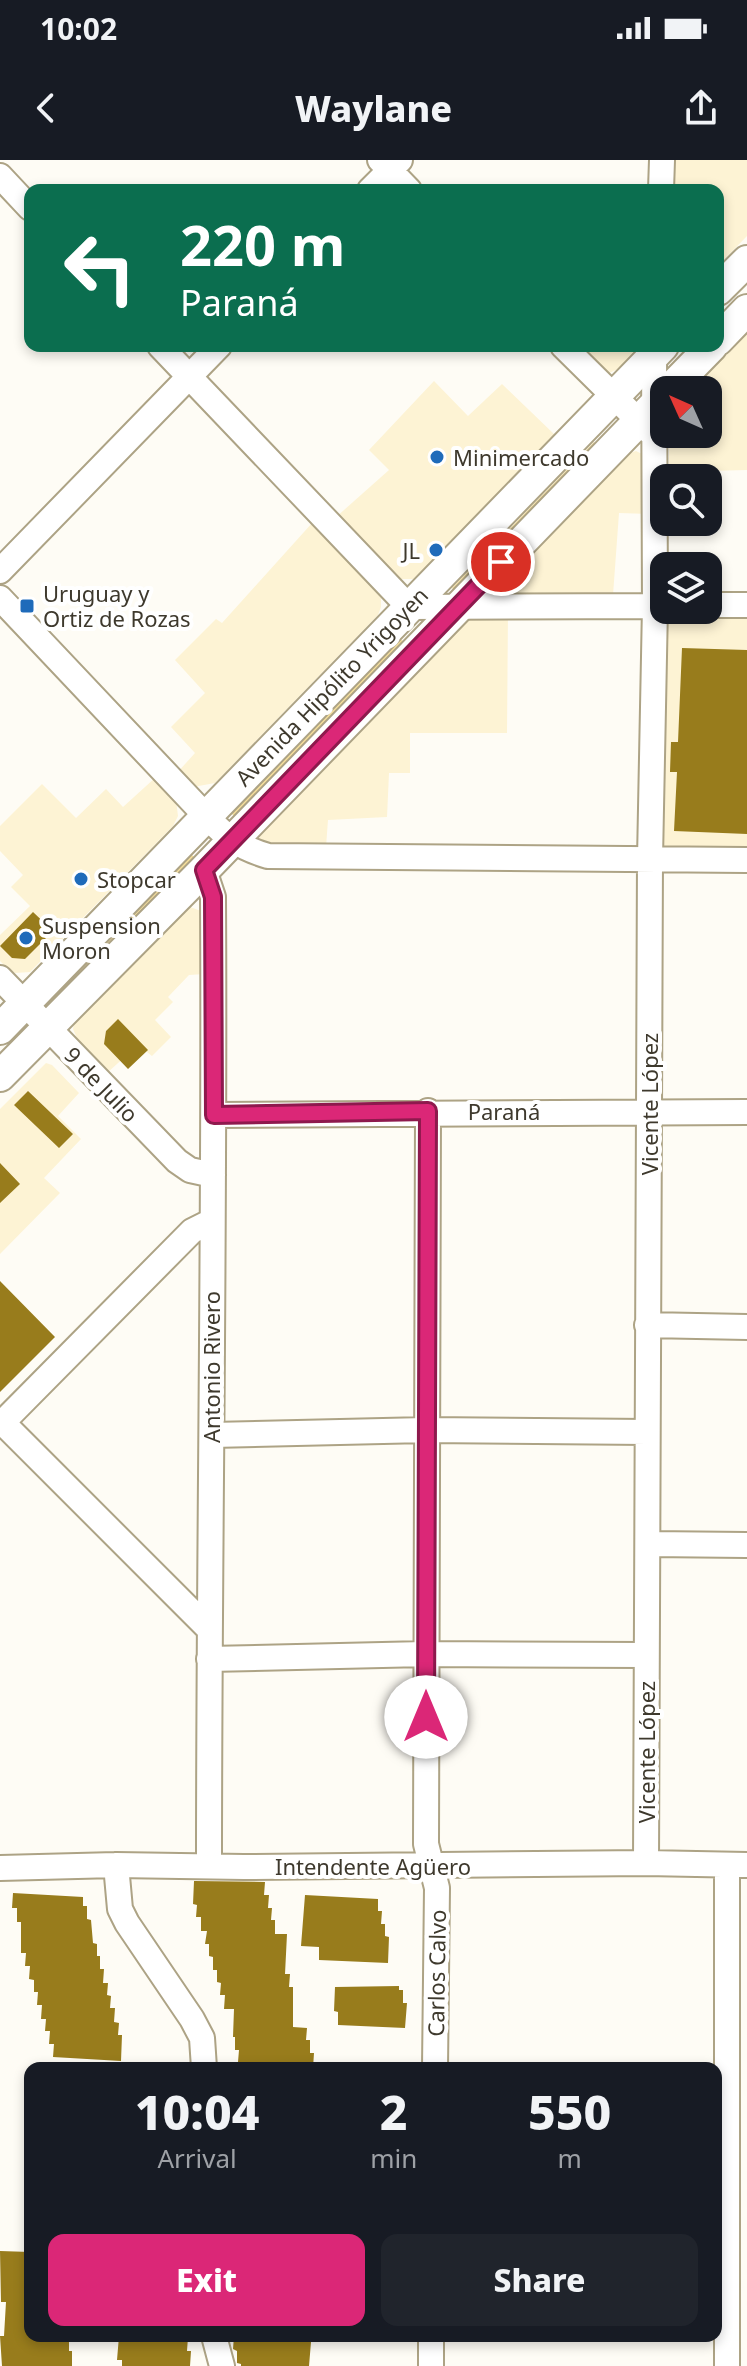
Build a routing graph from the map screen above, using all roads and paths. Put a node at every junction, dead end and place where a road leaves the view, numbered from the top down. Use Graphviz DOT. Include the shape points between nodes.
graph roads {
  1 [pos="662,160"];
  2 [pos="390,163"];
  3 [pos="0,176"];
  4 [pos="374,184"];
  5 [pos="405,184"];
  6 [pos="661,184"];
  7 [pos="24,202"];
  8 [pos="747,261"];
  9 [pos="724,284"];
  10 [pos="747,310"];
  11 [pos="724,334"];
  12 [pos="166,352"];
  13 [pos="213,352"];
  14 [pos="569,352"];
  15 [pos="654,352"];
  16 [pos="657,352"];
  17 [pos="707,352"];
  18 [pos="657,376"];
  19 [pos="686,376"];
  20 [pos="189,377"];
  21 [pos="613,397"];
  22 [pos="650,408"];
  23 [pos="650,416"];
  24 [pos="657,448"];
  25 [pos="658,552"];
  26 [pos="0,571"];
  27 [pos="0,598"];
  28 [pos="722,605"];
  29 [pos="747,605"];
  30 [pos="650,606"];
  31 [pos="409,607"];
  32 [pos="457,607"];
  33 [pos="658,624"];
  34 [pos="205,815"];
  35 [pos="232,842"];
  36 [pos="650,859"];
  37 [pos="747,860"];
  38 [pos="204,870"];
  39 [pos="0,978"];
  40 [pos="24,1004"];
  41 [pos="47,1028"];
  42 [pos="0,1029"];
  43 [pos="0,1076"];
  44 [pos="428,1111"];
  45 [pos="649,1112"];
  46 [pos="747,1112"];
  47 [pos="214,1115"];
  48 [pos="213,1175"];
  49 [pos="212,1221"];
  50 [pos="647,1325"];
  51 [pos="747,1327"];
  52 [pos="1,1422"];
  53 [pos="426,1430"];
  54 [pos="647,1432"];
  55 [pos="212,1435"];
  56 [pos="649,1544"];
  57 [pos="747,1545"];
  58 [pos="208,1628"];
  59 [pos="425,1654"];
  60 [pos="645,1655"];
  61 [pos="209,1659"];
  62 [pos="646,1863"];
  63 [pos="116,1865"];
  64 [pos="737,1865"];
  65 [pos="209,1866"];
  66 [pos="432,1866"];
  67 [pos="0,1868"];
  68 [pos="204,2062"];
  69 [pos="435,2062"];
  70 [pos="730,2141"];
  71 [pos="216,2342"];
  72 [pos="431,2342"];
  73 [pos="222,2366"];
  74 [pos="431,2366"];
  75 [pos="727,2366"];
  1 -- 6 [label="street"];
  2 -- 4 [label="street"];
  2 -- 5 [label="street"];
  3 -- 7 [label="street"];
  8 -- 9 [label="main road"];
  10 -- 11 [label="main road"];
  12 -- 20 [label="street"];
  13 -- 20 [label="street"];
  14 -- 21 [label="street"];
  15 -- 21 [label="main road, Avenida Hipólito Yrigoyen"];
  16 -- 18 [label="street, Vicente López"];
  17 -- 19 [label="main road, Avenida Hipólito Yrigoyen"];
  20 -- 26 [label="street"];
  20 -- 31 [label="street"];
  21 -- 22 [label="street"];
  21 -- 31 [label="main road, Avenida Hipólito Yrigoyen"];
  23 -- 32 [label="main road, Avenida Hipólito Yrigoyen"];
  24 -- 25 [label="street, Vicente López"];
  27 -- 34 [label="street"];
  28 -- 29 [label="street"];
  30 -- 32 [label="street"];
  31 -- 32 [label="street"];
  31 -- 34 [label="main road, Avenida Hipólito Yrigoyen"];
  32 -- 35 [label="main road, Avenida Hipólito Yrigoyen"];
  33 -- 36 [label="street, Vicente López"];
  34 -- 35 [label="street"];
  34 -- 40 [label="main road, Avenida Hipólito Yrigoyen"];
  35 -- 36 [label="street" via="268,856"];
  35 -- 38 [label="main road, Avenida Hipólito Yrigoyen"];
  36 -- 37 [label="street"];
  36 -- 45 [label="street, Vicente López"];
  38 -- 41 [label="main road, Avenida Hipólito Yrigoyen"];
  38 -- 47 [label="street, Antonio Rivero" via="213,897"];
  39 -- 40 [label="street, 9 de Julio"];
  40 -- 41 [label="street, 9 de Julio"];
  40 -- 42 [label="main road, Avenida Hipólito Yrigoyen"];
  41 -- 43 [label="main road, Avenida Hipólito Yrigoyen"];
  41 -- 48 [label="street, 9 de Julio" via="177,1161"];
  44 -- 45 [label="street, Paraná"];
  44 -- 47 [label="street, Paraná"];
  44 -- 53 [label="street, Carlos Calvo"];
  45 -- 46 [label="street, Paraná"];
  45 -- 50 [label="street, Vicente López"];
  47 -- 48 [label="street, Antonio Rivero"];
  48 -- 49 [label="street, Antonio Rivero"];
  49 -- 52 [label="street" via="192,1231"];
  49 -- 55 [label="street, Antonio Rivero"];
  50 -- 51 [label="street"];
  50 -- 54 [label="street, Vicente López"];
  52 -- 58 [label="street"];
  53 -- 54 [label="street"];
  53 -- 55 [label="street"];
  53 -- 59 [label="street, Carlos Calvo"];
  54 -- 56 [label="street, Vicente López"];
  55 -- 58 [label="street, Antonio Rivero"];
  56 -- 57 [label="street"];
  56 -- 60 [label="street, Vicente López"];
  58 -- 61 [label="street, Antonio Rivero"];
  59 -- 60 [label="street"];
  59 -- 61 [label="street"];
  59 -- 66 [label="street, Carlos Calvo" via="426,1844"];
  60 -- 62 [label="street, Vicente López"];
  61 -- 65 [label="street, Antonio Rivero"];
  62 -- 64 [label="street, Intendente Agüero"];
  62 -- 66 [label="street, Intendente Agüero"];
  63 -- 65 [label="street, Intendente Agüero"];
  63 -- 67 [label="street, Intendente Agüero"];
  63 -- 68 [label="street" via="120,1909 202,2038"];
  64 -- 70 [label="street"];
  65 -- 66 [label="street, Intendente Agüero"];
  66 -- 69 [label="street, Carlos Calvo" via="437,1888"];
  70 -- 75 [label="street"];
  71 -- 73 [label="street"];
  72 -- 74 [label="street"];
}
